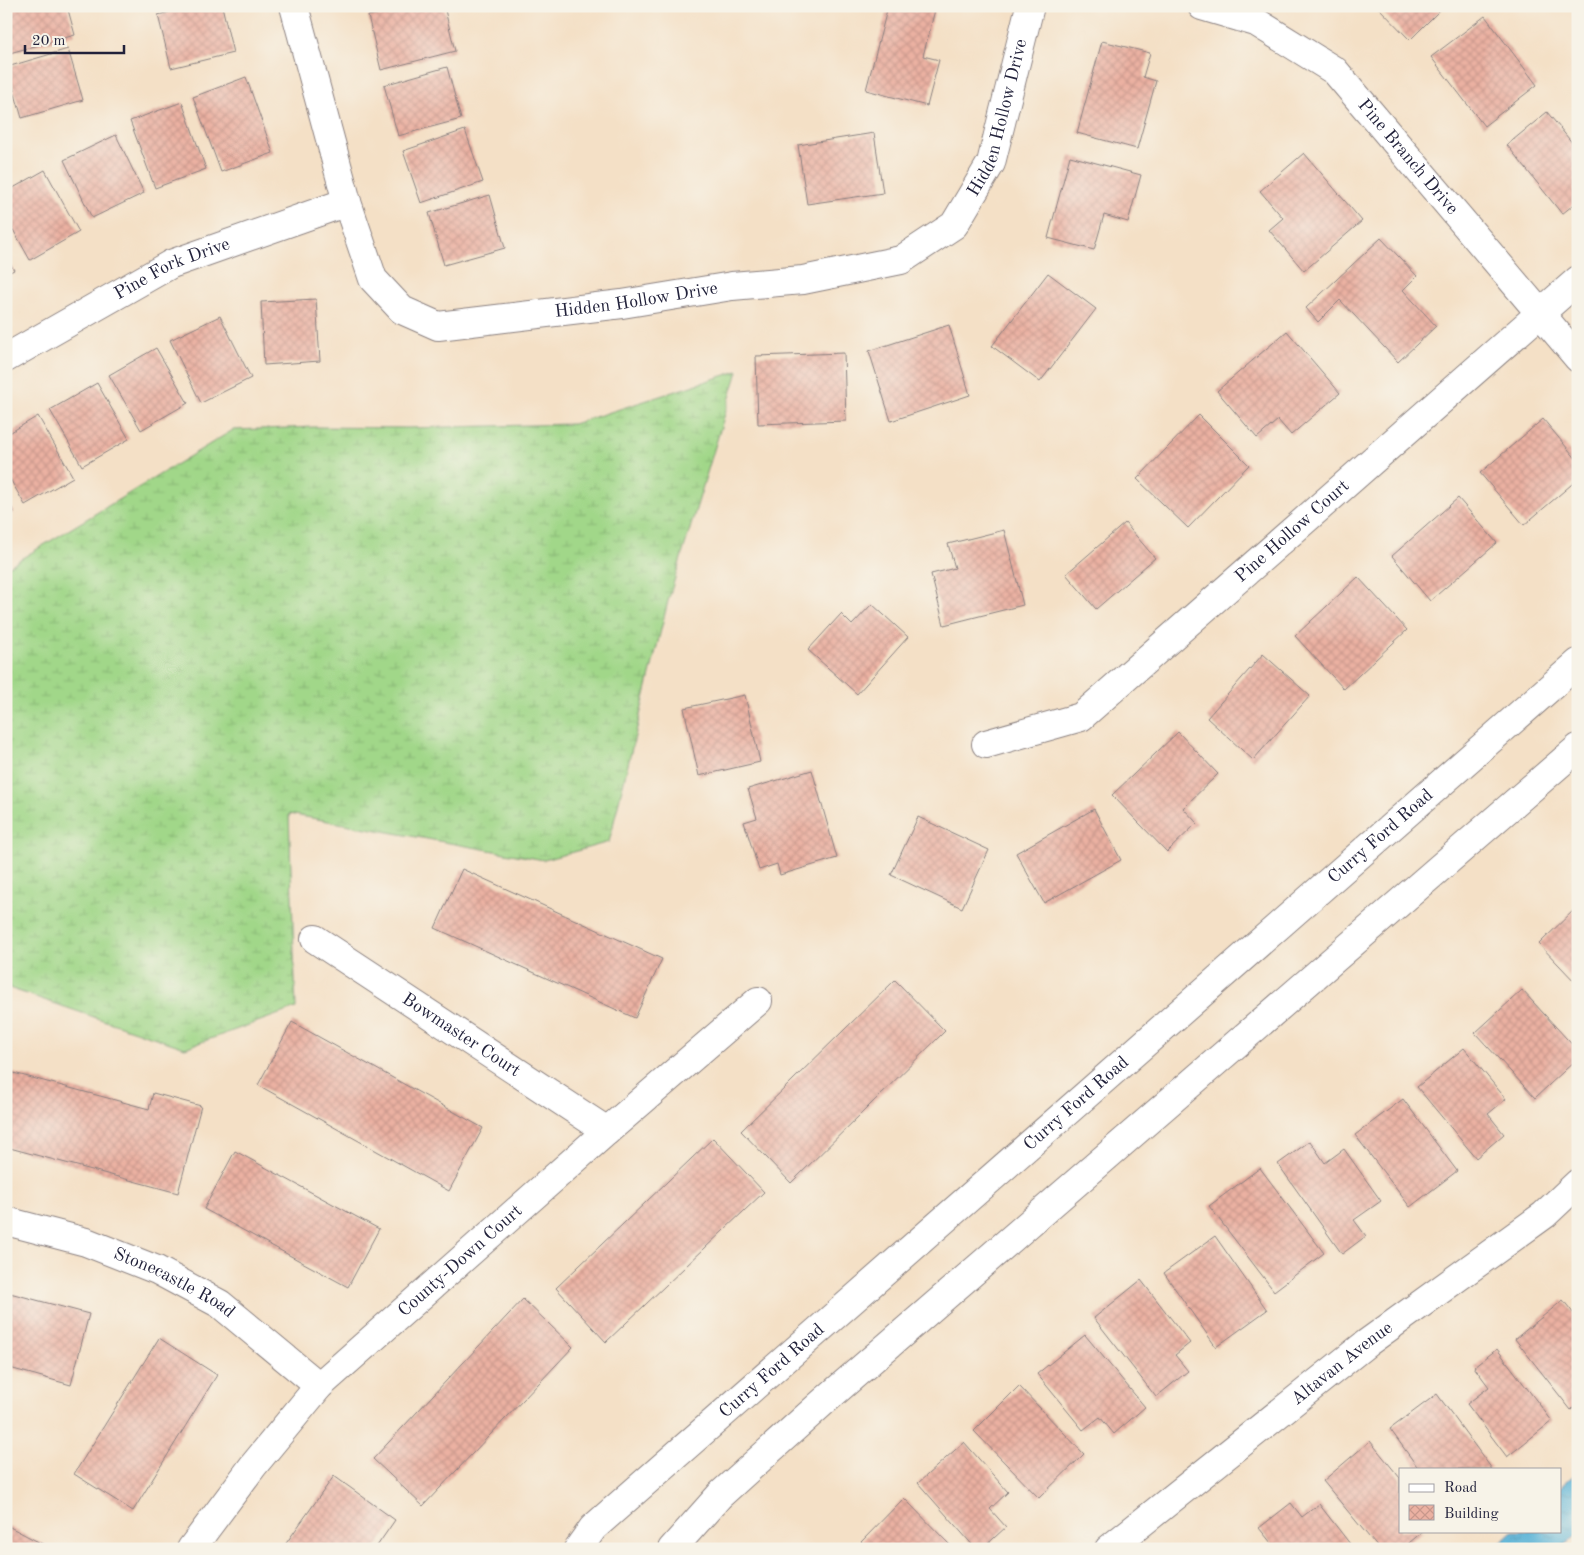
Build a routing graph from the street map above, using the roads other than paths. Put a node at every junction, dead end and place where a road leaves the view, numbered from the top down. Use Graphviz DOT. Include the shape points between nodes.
graph roads {
  1 [pos="294,6"];
  2 [pos="1030,6"];
  3 [pos="1202,6"];
  4 [pos="347,202"];
  5 [pos="1578,280"];
  6 [pos="1539,313"];
  7 [pos="6,358"];
  8 [pos="1578,358"];
  9 [pos="1578,663"];
  10 [pos="986,744"];
  11 [pos="1578,748"];
  12 [pos="316,939"];
  13 [pos="758,1001"];
  14 [pos="607,1131"];
  15 [pos="1578,1183"];
  16 [pos="6,1221"];
  17 [pos="320,1386"];
  18 [pos="191,1549"];
  19 [pos="578,1549"];
  20 [pos="672,1549"];
  21 [pos="1109,1549"];
  1 -- 4 [label="street, Hidden Hollow Drive"];
  2 -- 4 [label="street, Hidden Hollow Drive" via="991,163 954,225 901,260 803,280 732,286 622,304 438,326 402,310 373,279"];
  3 -- 6 [label="street, Pine Branch Drive" via="1256,22 1335,71"];
  4 -- 7 [label="street, Pine Fork Drive" via="171,264"];
  5 -- 6 [label="street, Pine Hollow Court"];
  6 -- 8 [label="street, Pine Branch Drive"];
  6 -- 10 [label="street, Pine Hollow Court" via="1081,717"];
  9 -- 19 [label="street, Curry Ford Road" via="593,1528"];
  11 -- 20 [label="street" via="822,1404 720,1496"];
  12 -- 14 [label="street, Bowmaster Court"];
  13 -- 14 [label="street, County-Down Court"];
  14 -- 17 [label="street, County-Down Court"];
  15 -- 21 [label="street, Altavan Avenue" via="1544,1216 1367,1342"];
  16 -- 17 [label="street, Stonecastle Road" via="86,1242 158,1270 220,1304"];
  17 -- 18 [label="street, County-Down Court" via="253,1466"];
}
